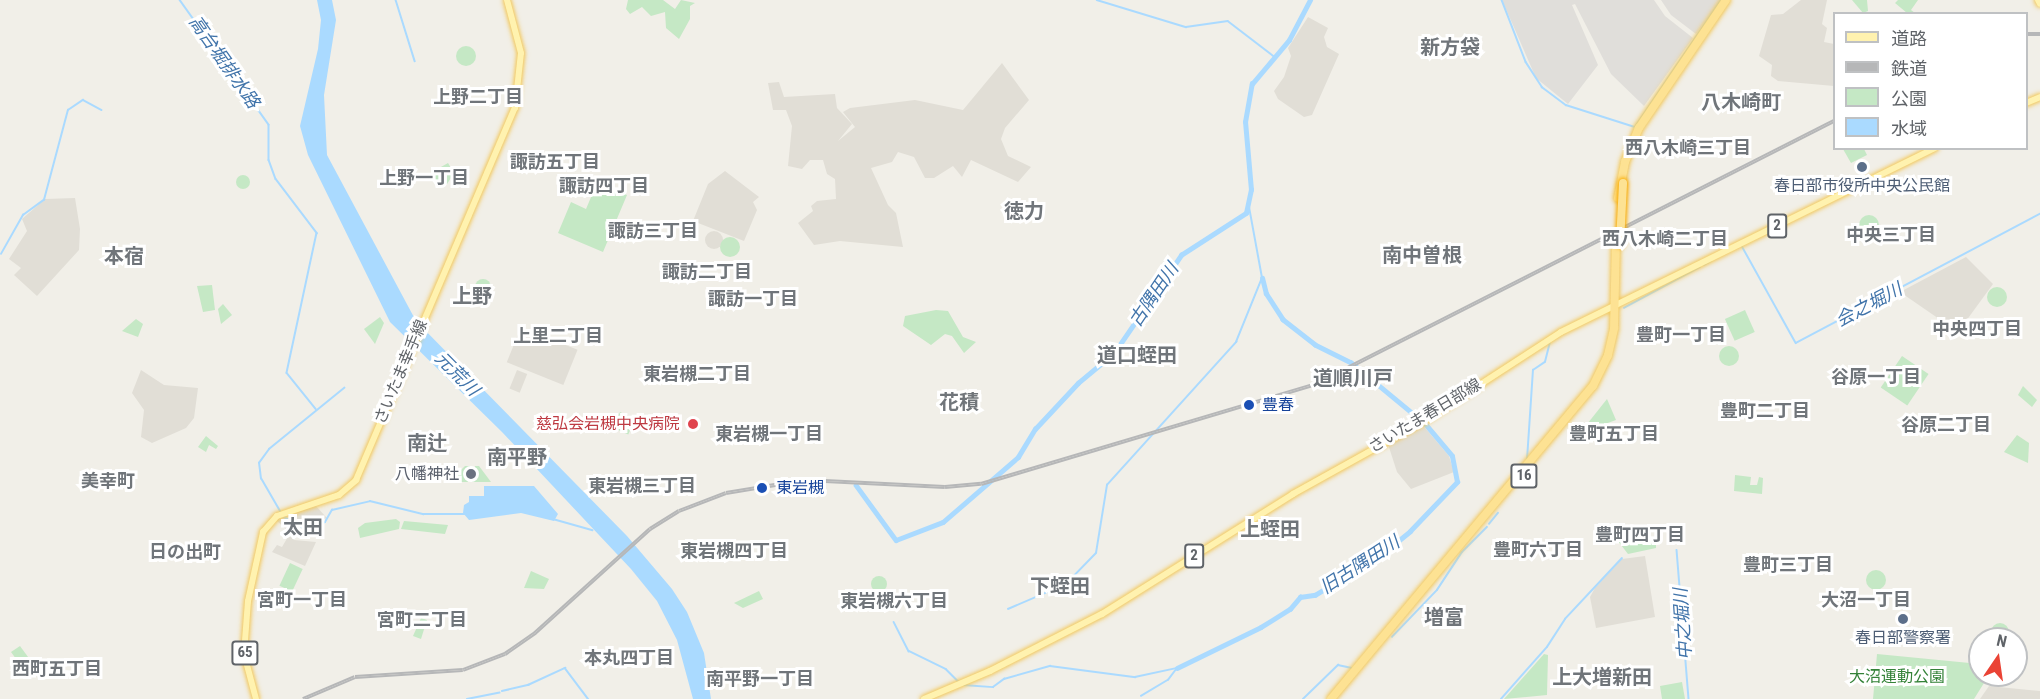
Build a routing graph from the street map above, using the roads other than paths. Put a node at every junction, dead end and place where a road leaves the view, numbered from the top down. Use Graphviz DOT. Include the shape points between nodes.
graph roads {
  1 [pos="507,0"];
  2 [pos="1726,0"];
  3 [pos="1731,0"];
  4 [pos="2038,0"];
  5 [pos="2040,4"];
  6 [pos="1931,150"];
  7 [pos="1622,183"];
  8 [pos="1617,305"];
  9 [pos="256,699"];
  10 [pos="924,699"];
  11 [pos="1331,699"];
  12 [pos="1336,699"];
  1 -- 9 [label="main road, さいたま幸手線 / 65" via="521,53 517,102 354,483 335,496 277,516 263,532 248,601 244,654"];
  2 -- 7 [label="highway, 16" via="1640,128"];
  3 -- 7 [label="highway, 16" via="1644,126"];
  4 -- 5 [label="main road"];
  6 -- 8 [label="main road, さいたま春日部線 / 2"];
  7 -- 8 [label="highway, 16, bridge"];
  8 -- 10 [label="main road, さいたま春日部線 / 2" via="1541,344 1422,422 1293,494 1102,614"];
  8 -- 11 [label="highway, 16" via="1608,355 1587,394"];
  8 -- 12 [label="highway, 16" via="1612,353 1590,396"];
}
